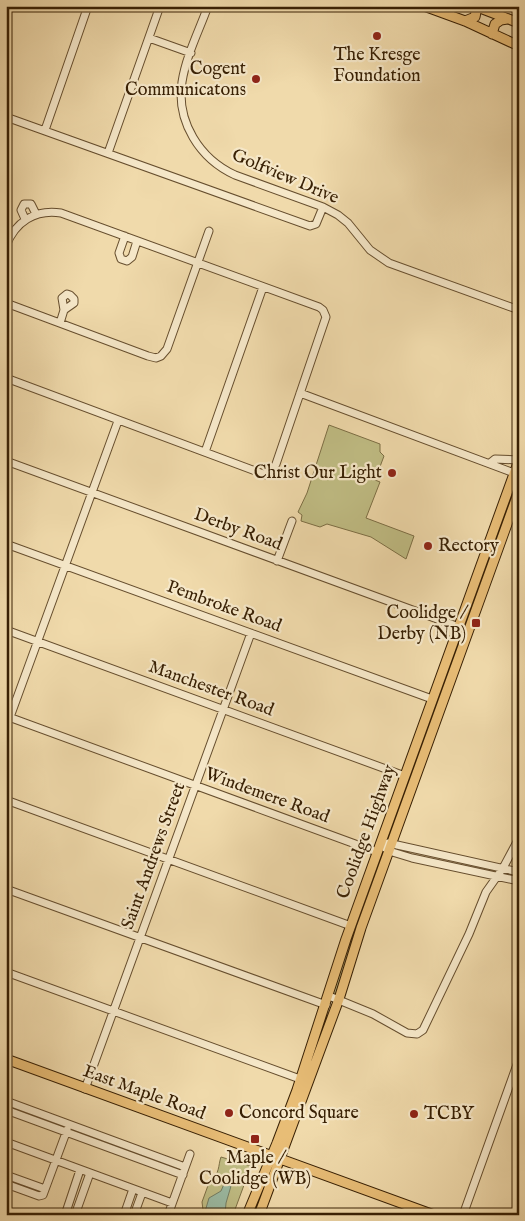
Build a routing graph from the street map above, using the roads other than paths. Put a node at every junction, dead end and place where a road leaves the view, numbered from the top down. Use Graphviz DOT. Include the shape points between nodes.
graph roads {
  1 [pos="88,6"];
  2 [pos="160,6"];
  3 [pos="208,6"];
  4 [pos="424,6"];
  5 [pos="476,7"];
  6 [pos="507,19"];
  7 [pos="465,21"];
  8 [pos="519,23"];
  9 [pos="492,34"];
  10 [pos="149,38"];
  11 [pos="519,46"];
  12 [pos="191,53"];
  13 [pos="6,116"];
  14 [pos="45,130"];
  15 [pos="108,153"];
  16 [pos="323,207"];
  17 [pos="209,231"];
  18 [pos="125,236"];
  19 [pos="137,241"];
  20 [pos="6,246"];
  21 [pos="198,263"];
  22 [pos="264,287"];
  23 [pos="6,304"];
  24 [pos="64,310"];
  25 [pos="519,310"];
  26 [pos="60,323"];
  27 [pos="6,378"];
  28 [pos="300,393"];
  29 [pos="118,421"];
  30 [pos="205,452"];
  31 [pos="519,460"];
  32 [pos="6,462"];
  33 [pos="490,463"];
  34 [pos="514,473"];
  35 [pos="519,491"];
  36 [pos="92,493"];
  37 [pos="292,522"];
  38 [pos="6,544"];
  39 [pos="277,561"];
  40 [pos="65,565"];
  41 [pos="474,583"];
  42 [pos="483,589"];
  43 [pos="458,627"];
  44 [pos="6,630"];
  45 [pos="251,633"];
  46 [pos="38,641"];
  47 [pos="432,700"];
  48 [pos="223,709"];
  49 [pos="8,717"];
  50 [pos="405,776"];
  51 [pos="195,785"];
  52 [pos="6,800"];
  53 [pos="519,838"];
  54 [pos="390,847"];
  55 [pos="379,848"];
  56 [pos="169,859"];
  57 [pos="503,868"];
  58 [pos="519,872"];
  59 [pos="498,876"];
  60 [pos="519,881"];
  61 [pos="6,888"];
  62 [pos="351,926"];
  63 [pos="140,938"];
  64 [pos="6,972"];
  65 [pos="329,996"];
  66 [pos="339,999"];
  67 [pos="326,1005"];
  68 [pos="114,1012"];
  69 [pos="519,1059"];
  70 [pos="6,1060"];
  71 [pos="300,1079"];
  72 [pos="86,1089"];
  73 [pos="301,1091"];
  74 [pos="6,1102"];
  75 [pos="25,1108"];
  76 [pos="6,1110"];
  77 [pos="22,1116"];
  78 [pos="68,1128"];
  79 [pos="6,1142"];
  80 [pos="190,1154"];
  81 [pos="276,1157"];
  82 [pos="56,1161"];
  83 [pos="80,1170"];
  84 [pos="184,1171"];
  85 [pos="90,1173"];
  86 [pos="6,1175"];
  87 [pos="6,1184"];
  88 [pos="133,1189"];
  89 [pos="45,1190"];
  90 [pos="142,1192"];
  91 [pos="172,1204"];
  92 [pos="65,1215"];
  93 [pos="75,1215"];
  94 [pos="124,1215"];
  95 [pos="134,1215"];
  96 [pos="168,1215"];
  97 [pos="247,1215"];
  98 [pos="259,1215"];
  99 [pos="434,1215"];
  100 [pos="463,1215"];
  1 -- 14 [label="street"];
  2 -- 10 [label="street"];
  3 -- 12 [label="street, Golfview Drive"];
  4 -- 7 [label="main road"];
  5 -- 6 [label="main road"];
  5 -- 7 [label="main road" via="475,17"];
  6 -- 8 [label="main road"];
  6 -- 9 [label="main road" via="495,24"];
  7 -- 9 [label="main road"];
  9 -- 11 [label="main road"];
  10 -- 12 [label="street"];
  10 -- 15 [label="street"];
  12 -- 16 [label="street, Golfview Drive" via="182,84 182,106 189,131 201,149 229,172"];
  13 -- 14 [label="street"];
  14 -- 15 [label="street"];
  15 -- 16 [label="street" via="310,226 316,224"];
  16 -- 25 [label="street, Golfview Drive" via="343,219 370,250 389,263"];
  17 -- 21 [label="street"];
  18 -- 19 [label="street"];
  18 -- 19 [label="street" via="119,256 126,261"];
  18 -- 20 [label="street" via="53,212 30,217 14,229"];
  19 -- 21 [label="street"];
  21 -- 22 [label="street"];
  21 -- 26 [label="street" via="163,356 148,356"];
  22 -- 28 [label="street" via="319,307 324,312 326,320"];
  22 -- 30 [label="street"];
  23 -- 26 [label="street"];
  24 -- 26 [label="street"];
  27 -- 29 [label="street"];
  28 -- 30 [label="street" via="276,464 266,475"];
  28 -- 33 [label="street"];
  29 -- 30 [label="street"];
  29 -- 36 [label="street"];
  31 -- 33 [label="street" via="495,459"];
  31 -- 34 [label="main road, Coolidge Highway"];
  32 -- 36 [label="street, Derby Road"];
  33 -- 34 [label="street"];
  34 -- 41 [label="main road, Coolidge Highway"];
  35 -- 42 [label="main road, Coolidge Highway"];
  36 -- 39 [label="street, Derby Road"];
  36 -- 40 [label="street"];
  37 -- 39 [label="street"];
  38 -- 40 [label="street, Pembroke Road"];
  39 -- 43 [label="street, Derby Road"];
  40 -- 45 [label="street, Pembroke Road"];
  40 -- 46 [label="street"];
  41 -- 42 [label="main road"];
  41 -- 43 [label="main road, Coolidge Highway"];
  42 -- 54 [label="main road, Coolidge Highway"];
  43 -- 47 [label="main road, Coolidge Highway"];
  44 -- 46 [label="street, Manchester Road"];
  45 -- 47 [label="street, Pembroke Road"];
  45 -- 48 [label="street, Saint Andrews Street"];
  46 -- 48 [label="street, Manchester Road"];
  46 -- 49 [label="street"];
  47 -- 50 [label="main road, Coolidge Highway"];
  48 -- 50 [label="street, Manchester Road"];
  48 -- 51 [label="street, Saint Andrews Street"];
  49 -- 51 [label="street, Windemere Road"];
  50 -- 55 [label="main road, Coolidge Highway"];
  51 -- 55 [label="street, Windemere Road"];
  51 -- 56 [label="street, Saint Andrews Street"];
  52 -- 56 [label="street"];
  53 -- 57 [label="street"];
  54 -- 55 [label="street, Windemere Road"];
  54 -- 57 [label="street"];
  54 -- 59 [label="street" via="412,858"];
  54 -- 66 [label="main road, Coolidge Highway"];
  55 -- 62 [label="main road, Coolidge Highway"];
  56 -- 62 [label="street"];
  56 -- 63 [label="street, Saint Andrews Street"];
  57 -- 58 [label="street"];
  57 -- 59 [label="street"];
  59 -- 60 [label="street"];
  59 -- 66 [label="street" via="484,898 426,1027 417,1034 407,1034 376,1015"];
  61 -- 63 [label="street"];
  62 -- 65 [label="main road, Coolidge Highway"];
  63 -- 67 [label="street"];
  63 -- 68 [label="street, Saint Andrews Street"];
  64 -- 68 [label="street"];
  65 -- 66 [label="street"];
  65 -- 67 [label="main road, Coolidge Highway"];
  66 -- 73 [label="main road, Coolidge Highway"];
  67 -- 71 [label="main road, Coolidge Highway"];
  68 -- 71 [label="street"];
  68 -- 72 [label="street, Saint Andrews Street"];
  69 -- 100 [label="street"];
  70 -- 72 [label="main road, East Maple Road"];
  71 -- 73 [label="main road, Coolidge Highway"];
  72 -- 81 [label="main road, East Maple Road"];
  73 -- 81 [label="main road, Coolidge Highway"];
  74 -- 75 [label="street"];
  75 -- 77 [label="street"];
  75 -- 78 [label="street"];
  76 -- 77 [label="street"];
  77 -- 78 [label="street"];
  78 -- 82 [label="street"];
  78 -- 84 [label="street"];
  79 -- 82 [label="street"];
  80 -- 84 [label="street"];
  81 -- 97 [label="main road, Coolidge Highway"];
  81 -- 98 [label="main road, Coolidge Highway"];
  81 -- 99 [label="main road, East Maple Road"];
  82 -- 83 [label="street"];
  82 -- 89 [label="street"];
  83 -- 85 [label="street"];
  83 -- 92 [label="street"];
  84 -- 91 [label="street"];
  85 -- 88 [label="street"];
  85 -- 93 [label="street"];
  86 -- 89 [label="street"];
  87 -- 89 [label="street" via="39,1196"];
  88 -- 90 [label="street"];
  88 -- 94 [label="street"];
  90 -- 91 [label="street"];
  90 -- 95 [label="street"];
  91 -- 96 [label="street"];
}
